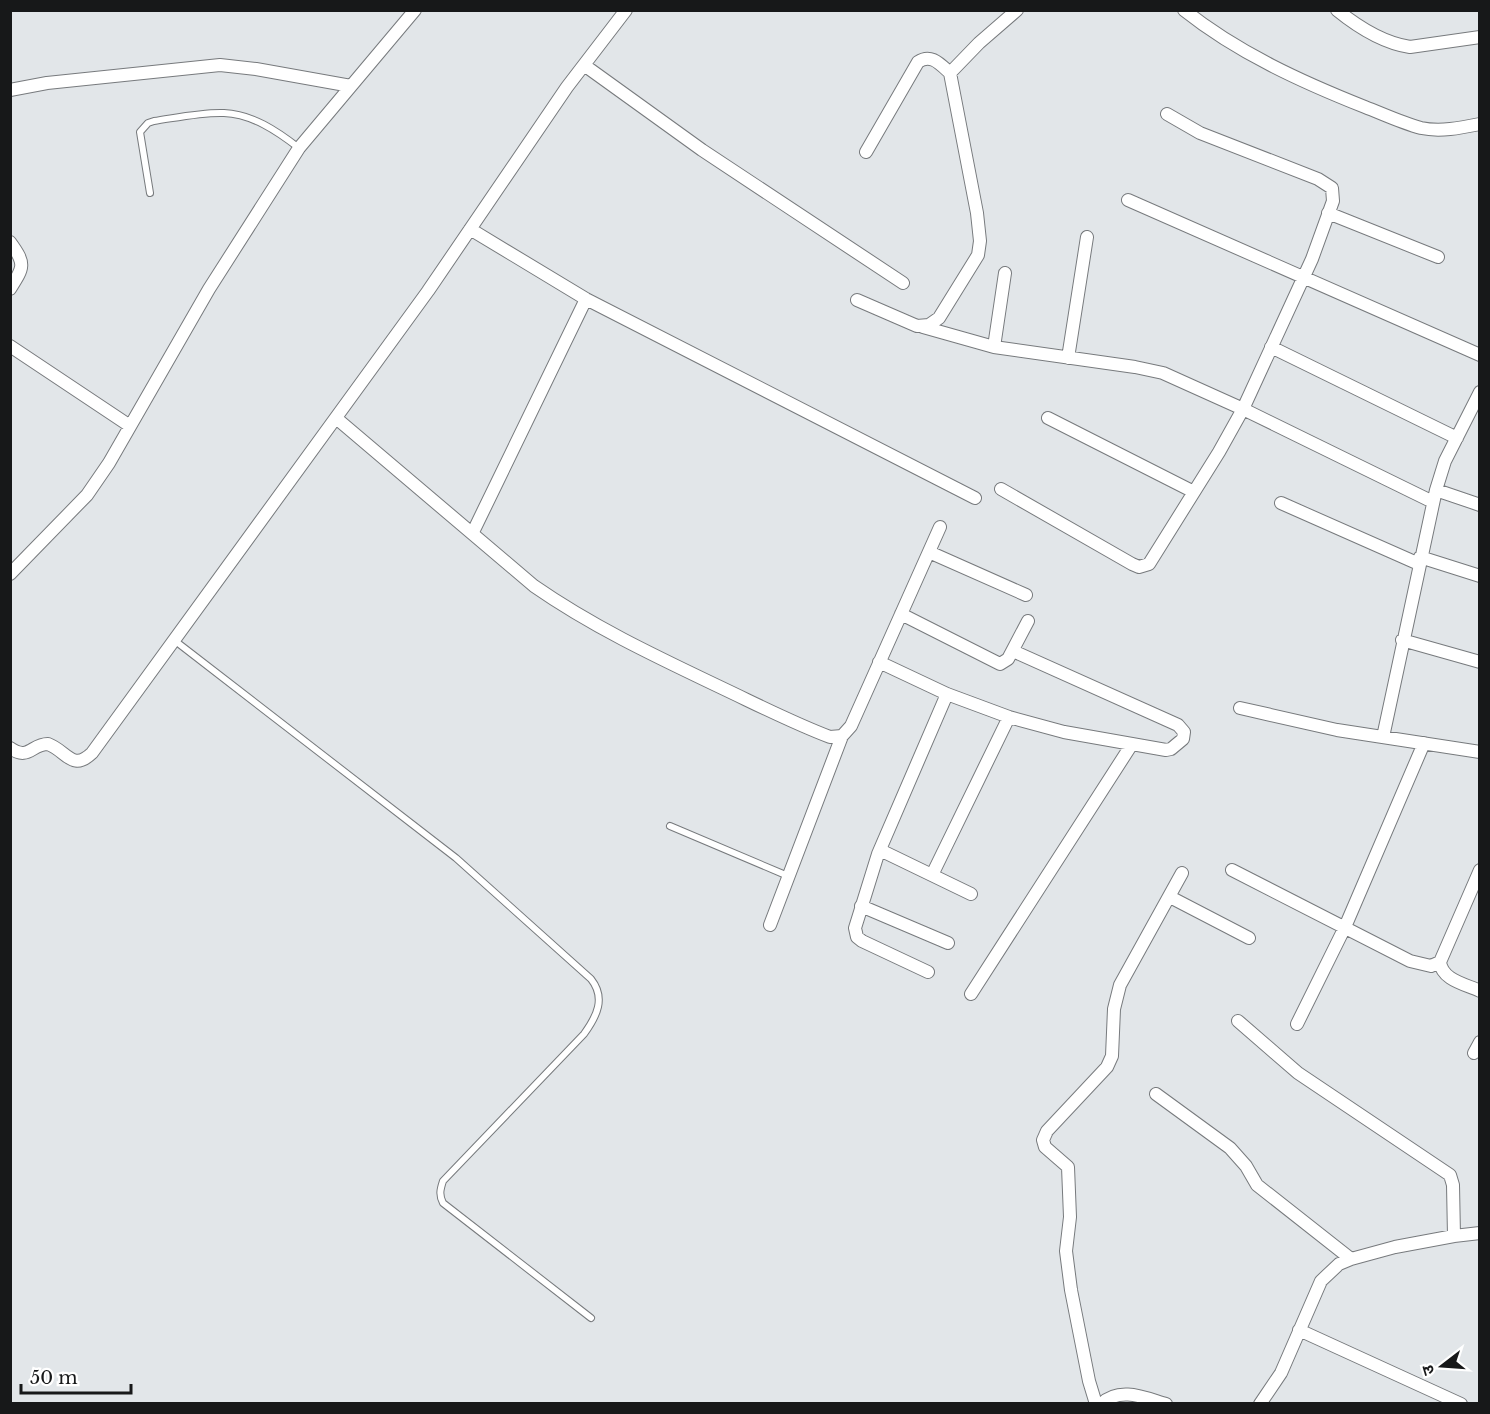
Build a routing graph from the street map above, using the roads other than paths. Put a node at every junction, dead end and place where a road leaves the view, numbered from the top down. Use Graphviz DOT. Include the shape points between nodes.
graph roads {
  1 [pos="415,10"];
  2 [pos="626,10"];
  3 [pos="1017,10"];
  4 [pos="1184,10"];
  5 [pos="1337,10"];
  6 [pos="1200,16"];
  7 [pos="1479,37"];
  8 [pos="584,65"];
  9 [pos="950,73"];
  10 [pos="351,86"];
  11 [pos="10,90"];
  12 [pos="1167,114"];
  13 [pos="1479,124"];
  14 [pos="298,148"];
  15 [pos="866,152"];
  16 [pos="150,192"];
  17 [pos="1128,200"];
  18 [pos="1328,213"];
  19 [pos="470,230"];
  20 [pos="1087,237"];
  21 [pos="10,242"];
  22 [pos="1438,257"];
  23 [pos="1005,273"];
  24 [pos="1303,278"];
  25 [pos="903,283"];
  26 [pos="10,289"];
  27 [pos="586,299"];
  28 [pos="856,300"];
  29 [pos="923,327"];
  30 [pos="10,346"];
  31 [pos="994,347"];
  32 [pos="1271,347"];
  33 [pos="1479,355"];
  34 [pos="1068,358"];
  35 [pos="1479,392"];
  36 [pos="1243,409"];
  37 [pos="336,418"];
  38 [pos="1048,418"];
  39 [pos="130,426"];
  40 [pos="1457,438"];
  41 [pos="1001,489"];
  42 [pos="1194,492"];
  43 [pos="1435,496"];
  44 [pos="975,498"];
  45 [pos="1281,503"];
  46 [pos="1479,506"];
  47 [pos="940,527"];
  48 [pos="472,532"];
  49 [pos="929,552"];
  50 [pos="1420,560"];
  51 [pos="10,574"];
  52 [pos="1479,576"];
  53 [pos="1026,595"];
  54 [pos="901,614"];
  55 [pos="1028,621"];
  56 [pos="174,640"];
  57 [pos="1402,640"];
  58 [pos="1013,651"];
  59 [pos="879,662"];
  60 [pos="1479,662"];
  61 [pos="947,694"];
  62 [pos="1240,708"];
  63 [pos="1009,717"];
  64 [pos="842,736"];
  65 [pos="1383,737"];
  66 [pos="1424,743"];
  67 [pos="1132,744"];
  68 [pos="10,748"];
  69 [pos="1479,752"];
  70 [pos="670,826"];
  71 [pos="880,850"];
  72 [pos="1232,870"];
  73 [pos="1479,870"];
  74 [pos="1182,873"];
  75 [pos="932,875"];
  76 [pos="789,876"];
  77 [pos="971,894"];
  78 [pos="1170,897"];
  79 [pos="861,906"];
  80 [pos="770,925"];
  81 [pos="1345,927"];
  82 [pos="1249,938"];
  83 [pos="948,943"];
  84 [pos="1440,962"];
  85 [pos="928,972"];
  86 [pos="1479,991"];
  87 [pos="971,994"];
  88 [pos="1238,1021"];
  89 [pos="1297,1024"];
  90 [pos="1156,1094"];
  91 [pos="1479,1233"];
  92 [pos="1454,1236"];
  93 [pos="1351,1259"];
  94 [pos="591,1318"];
  95 [pos="1299,1330"];
  96 [pos="1096,1404"];
  97 [pos="1101,1404"];
  98 [pos="1166,1404"];
  99 [pos="1260,1404"];
  100 [pos="1461,1404"];
  1 -- 10 [label="street"];
  2 -- 8 [label="street"];
  3 -- 9 [label="street"];
  4 -- 6 [label="street"];
  5 -- 7 [label="street" via="1365,30 1401,46"];
  6 -- 13 [label="street" via="1235,47 1333,94 1406,123 1438,130"];
  8 -- 19 [label="street"];
  8 -- 25 [label="street" via="702,150"];
  9 -- 15 [label="street" via="933,59 918,62"];
  9 -- 29 [label="street" via="980,248 939,318"];
  10 -- 11 [label="street" via="220,65"];
  10 -- 14 [label="street"];
  12 -- 18 [label="street" via="1200,133 1318,178 1332,189"];
  14 -- 16 [label="lane" via="265,124 224,112 154,121 140,132"];
  14 -- 39 [label="street"];
  17 -- 24 [label="street"];
  18 -- 22 [label="street"];
  18 -- 24 [label="street"];
  19 -- 27 [label="street"];
  19 -- 37 [label="street"];
  20 -- 34 [label="street"];
  21 -- 26 [label="street" via="23,263"];
  23 -- 31 [label="street"];
  24 -- 32 [label="street"];
  24 -- 33 [label="street"];
  27 -- 44 [label="street"];
  27 -- 48 [label="street"];
  28 -- 29 [label="street"];
  29 -- 31 [label="street"];
  30 -- 39 [label="street"];
  31 -- 34 [label="street"];
  32 -- 36 [label="street"];
  32 -- 40 [label="street"];
  34 -- 36 [label="street" via="1163,373"];
  35 -- 40 [label="street"];
  36 -- 42 [label="street"];
  36 -- 43 [label="street"];
  37 -- 48 [label="street"];
  37 -- 56 [label="street"];
  38 -- 42 [label="street"];
  39 -- 51 [label="street" via="87,495"];
  40 -- 43 [label="street" via="1445,461"];
  41 -- 42 [label="street" via="1139,567 1149,564"];
  43 -- 46 [label="street"];
  43 -- 50 [label="street"];
  45 -- 50 [label="street"];
  47 -- 49 [label="street"];
  48 -- 64 [label="street" via="534,586 600,628 819,733"];
  49 -- 53 [label="street"];
  49 -- 54 [label="street"];
  50 -- 52 [label="street"];
  50 -- 57 [label="street"];
  54 -- 58 [label="street" via="996,663 1004,663"];
  54 -- 59 [label="street"];
  55 -- 58 [label="street"];
  56 -- 68 [label="street" via="87,758 74,761 48,744 25,753"];
  56 -- 94 [label="lane" via="456,858 597,987 599,1006 584,1034 443,1181 440,1189 443,1203"];
  57 -- 60 [label="street"];
  57 -- 65 [label="street"];
  58 -- 67 [label="street" via="1178,725 1184,732 1183,739 1171,749"];
  59 -- 61 [label="street"];
  59 -- 64 [label="street" via="851,726"];
  61 -- 63 [label="street"];
  61 -- 71 [label="street"];
  62 -- 65 [label="street"];
  63 -- 67 [label="street"];
  63 -- 75 [label="street"];
  64 -- 76 [label="street"];
  65 -- 66 [label="street"];
  66 -- 69 [label="street"];
  66 -- 81 [label="street"];
  67 -- 87 [label="street"];
  70 -- 76 [label="lane"];
  71 -- 75 [label="street"];
  71 -- 79 [label="street"];
  72 -- 81 [label="street"];
  73 -- 84 [label="street"];
  74 -- 78 [label="street"];
  75 -- 77 [label="street"];
  76 -- 80 [label="street"];
  78 -- 82 [label="street"];
  78 -- 96 [label="street" via="1120,985 1112,1056 1107,1066 1044,1136 1045,1147 1068,1167 1070,1217 1066,1251"];
  79 -- 83 [label="street"];
  79 -- 85 [label="street" via="855,928 857,937"];
  81 -- 84 [label="street" via="1410,961 1431,966"];
  81 -- 89 [label="street"];
  84 -- 86 [label="street" via="1445,975"];
  88 -- 92 [label="street" via="1298,1072 1450,1175"];
  90 -- 93 [label="street" via="1230,1148 1257,1185"];
  91 -- 92 [label="street"];
  92 -- 93 [label="street"];
  93 -- 95 [label="street" via="1339,1264 1321,1281"];
  95 -- 99 [label="street" via="1281,1373"];
  95 -- 100 [label="street"];
  97 -- 98 [label="street" via="1124,1393"];
}
